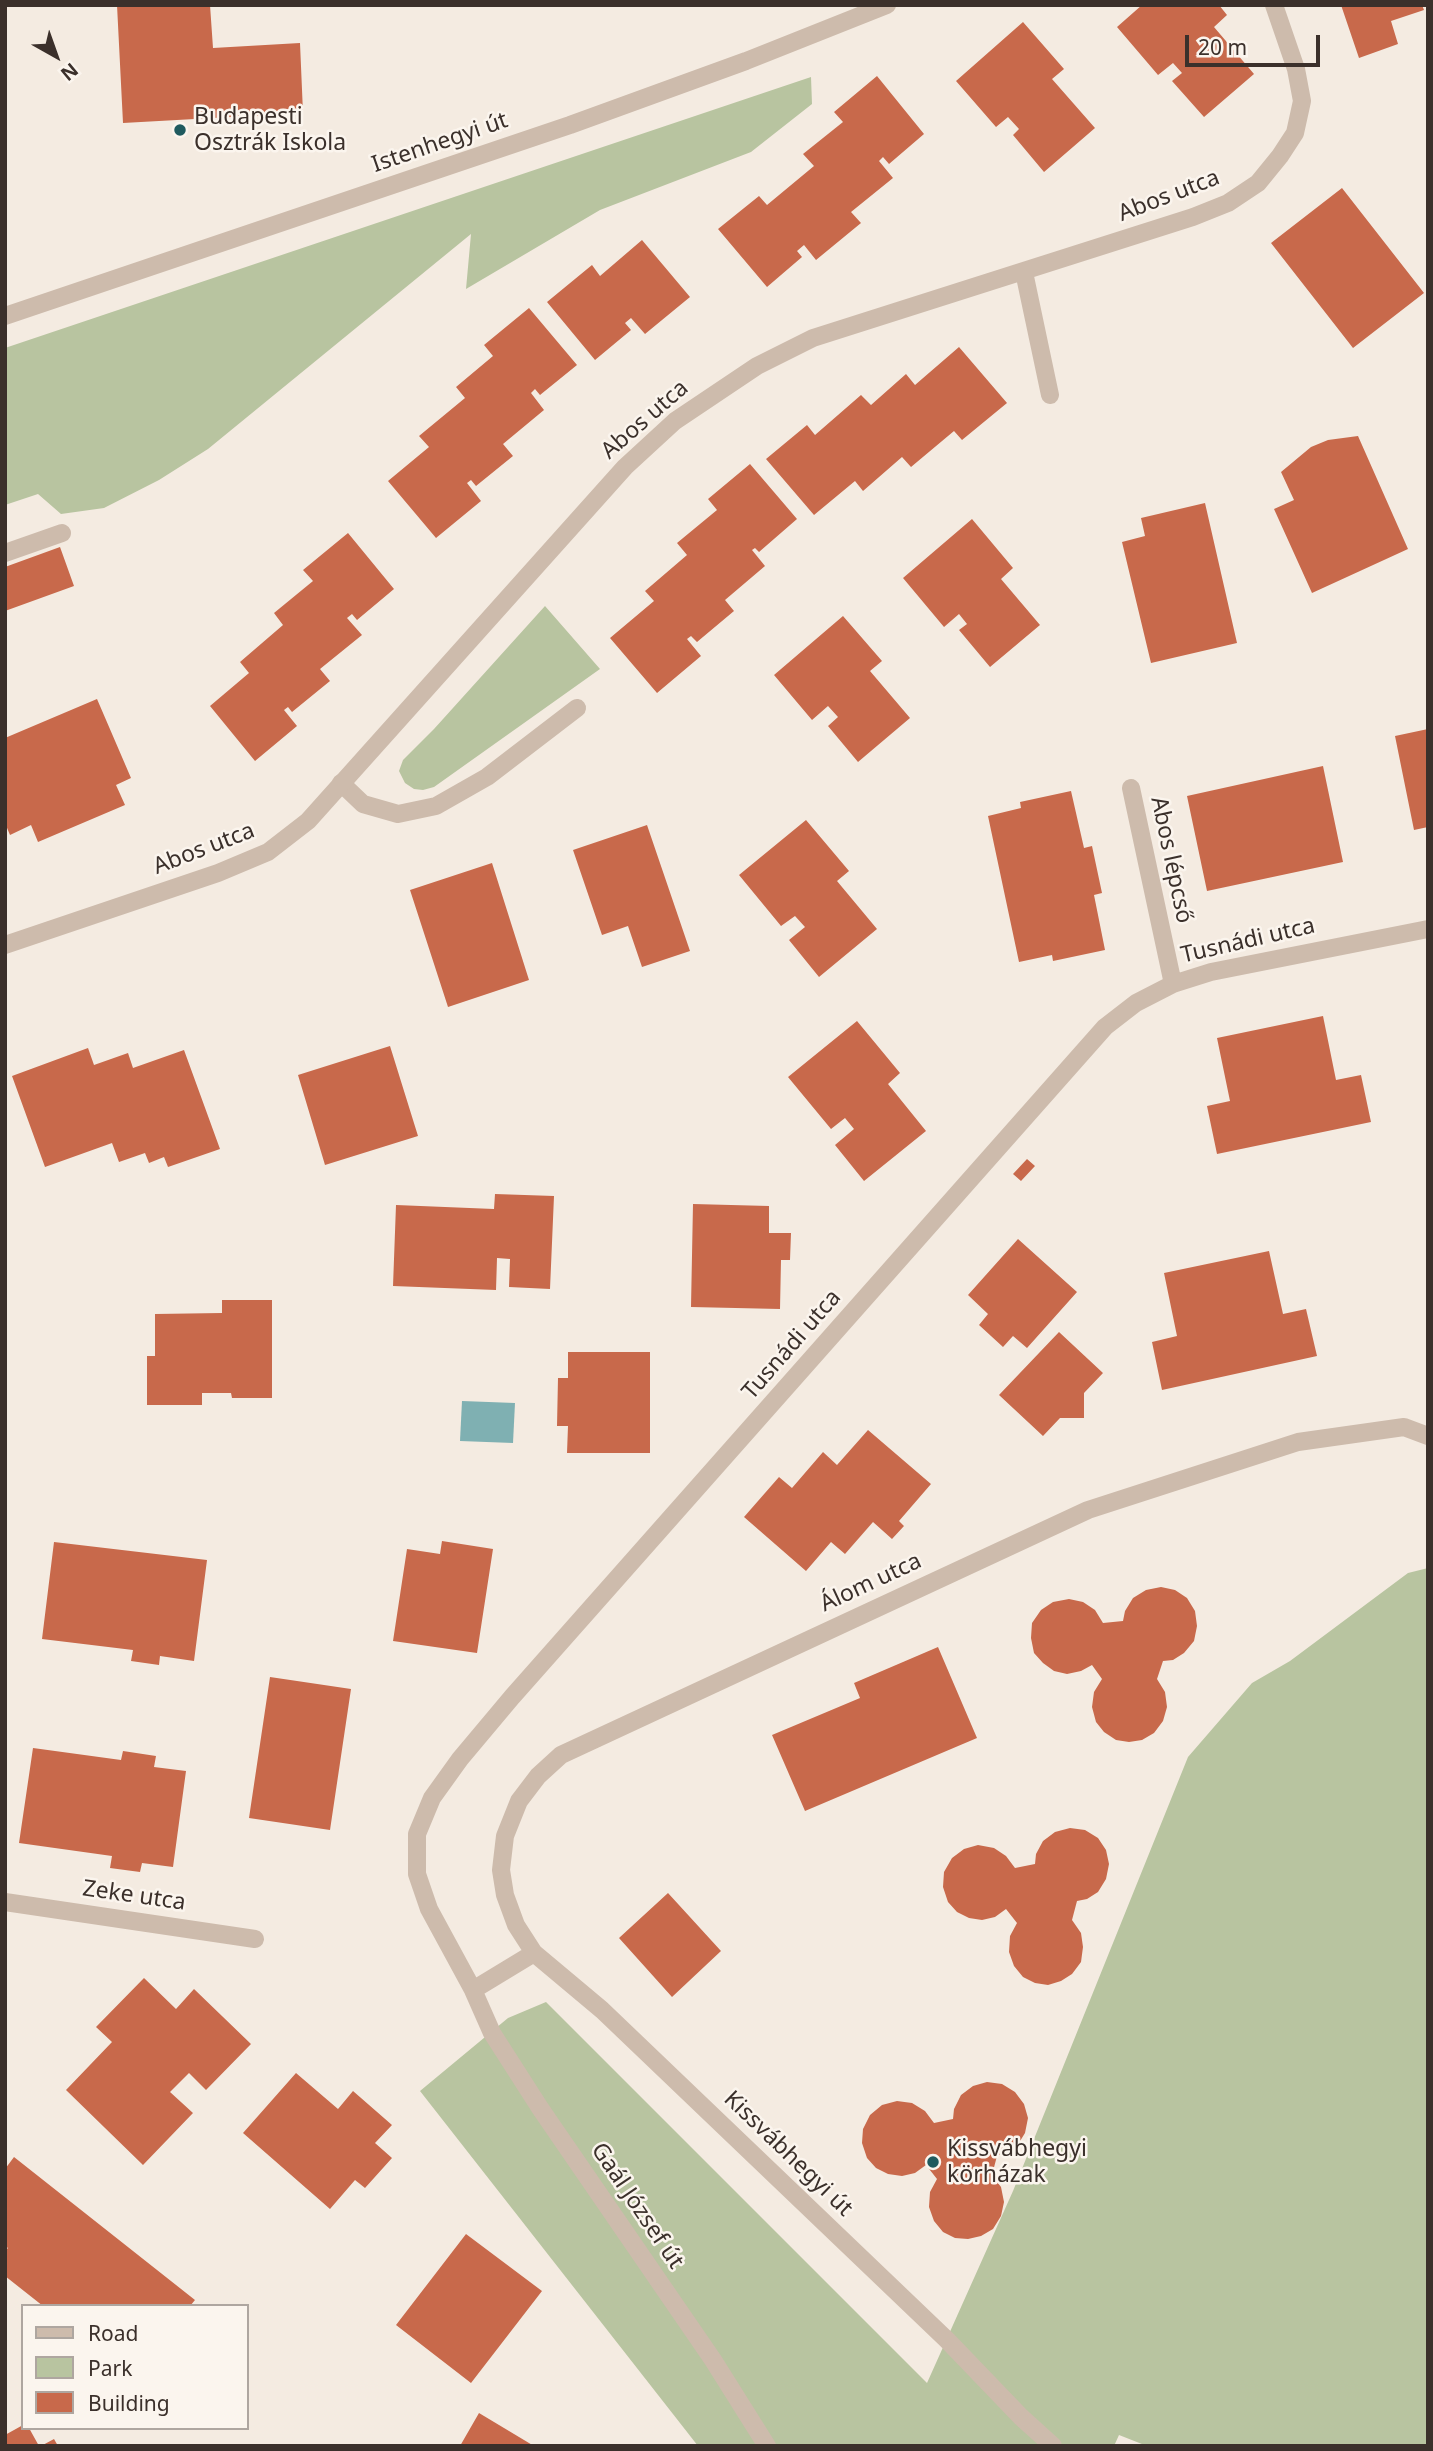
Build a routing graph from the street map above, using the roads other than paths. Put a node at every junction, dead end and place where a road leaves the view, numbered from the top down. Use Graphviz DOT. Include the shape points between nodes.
graph roads {
  1 [pos="887,5"];
  2 [pos="1274,5"];
  3 [pos="1024,272"];
  4 [pos="5,316"];
  5 [pos="1050,395"];
  6 [pos="62,533"];
  7 [pos="5,553"];
  8 [pos="578,708"];
  9 [pos="341,783"];
  10 [pos="1131,788"];
  11 [pos="1428,929"];
  12 [pos="5,945"];
  13 [pos="1173,984"];
  14 [pos="1428,1436"];
  15 [pos="5,1902"];
  16 [pos="255,1939"];
  17 [pos="534,1954"];
  18 [pos="473,1990"];
  19 [pos="767,2446"];
  20 [pos="1053,2446"];
  1 -- 4 [label="street, Istenhegyi út" via="570,125"];
  2 -- 3 [label="street, Abos utca" via="1296,69 1301,101 1295,133 1258,183 1194,217"];
  3 -- 5 [label="street"];
  3 -- 9 [label="street, Abos utca" via="813,338 757,366 675,421 625,467"];
  6 -- 7 [label="street"];
  8 -- 9 [label="street" via="487,776 436,806 398,814 363,804"];
  9 -- 12 [label="street, Abos utca" via="308,821 268,852"];
  10 -- 13 [label="street, Abos lépcső"];
  11 -- 13 [label="street, Tusnádi utca" via="1210,972"];
  13 -- 18 [label="street, Tusnádi utca" via="1136,1003 1105,1027 512,1697 432,1798 417,1834 417,1874 429,1909"];
  14 -- 17 [label="street, Álom utca" via="1404,1427 1298,1442 1088,1510 561,1755 519,1801 505,1836 501,1870 505,1895"];
  15 -- 16 [label="street, Zeke utca"];
  17 -- 18 [label="street"];
  17 -- 20 [label="street, Kissvábhegyi út" via="612,2020"];
  18 -- 19 [label="street, Gaál József út" via="492,2033 540,2108"];
}
